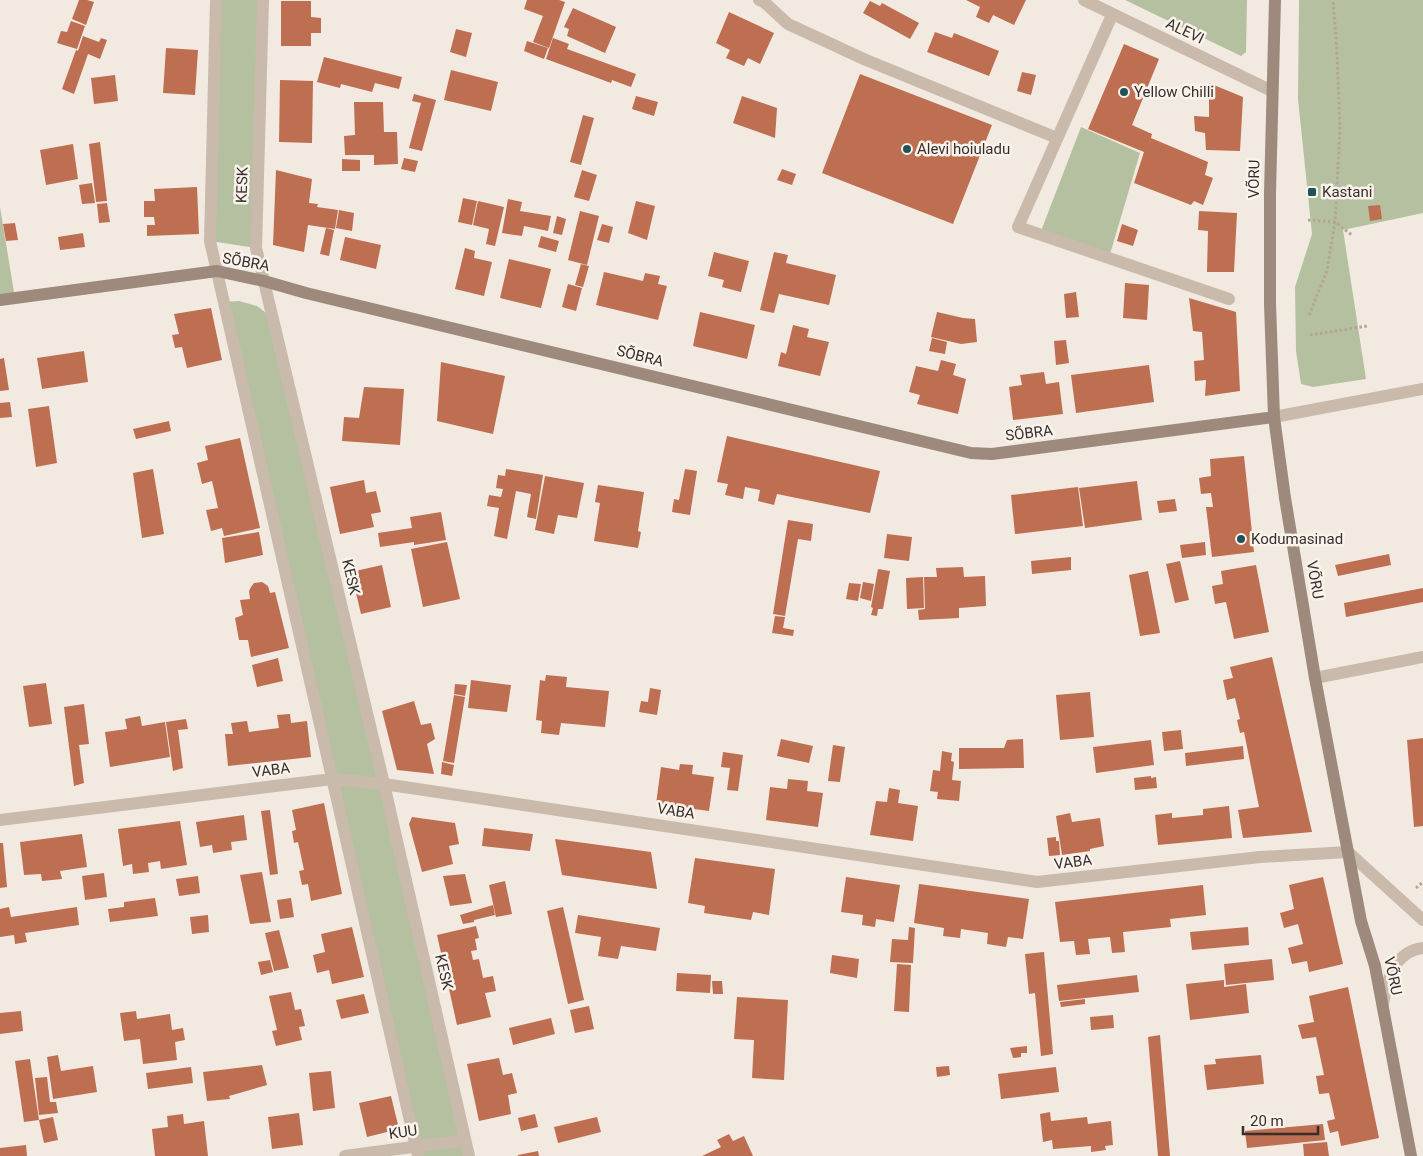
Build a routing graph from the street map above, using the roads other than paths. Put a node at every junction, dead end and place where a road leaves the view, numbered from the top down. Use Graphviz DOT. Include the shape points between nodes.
graph roads {
  1 [pos="216,0"];
  2 [pos="263,0"];
  3 [pos="1084,0"];
  4 [pos="1274,0"];
  5 [pos="762,1"];
  6 [pos="1112,15"];
  7 [pos="1272,91"];
  8 [pos="1057,138"];
  9 [pos="217,271"];
  10 [pos="264,281"];
  11 [pos="1229,299"];
  12 [pos="0,300"];
  13 [pos="1423,389"];
  14 [pos="1274,417"];
  15 [pos="1423,657"];
  16 [pos="1315,678"];
  17 [pos="332,779"];
  18 [pos="384,784"];
  19 [pos="0,820"];
  20 [pos="1348,852"];
  21 [pos="1423,920"];
  22 [pos="1423,948"];
  23 [pos="1383,1006"];
  24 [pos="465,1140"];
  25 [pos="417,1152"];
  26 [pos="345,1156"];
  27 [pos="469,1156"];
  28 [pos="1411,1156"];
  1 -- 9 [label="street, KESK" via="210,241"];
  2 -- 10 [label="street, KESK" via="256,248"];
  3 -- 6 [label="street, ALEVI"];
  4 -- 7 [label="street, VÕRU"];
  5 -- 8 [label="street" via="788,24 866,60"];
  6 -- 7 [label="street, ALEVI"];
  6 -- 8 [label="street"];
  7 -- 14 [label="street, VÕRU" via="1270,304"];
  8 -- 11 [label="street" via="1018,227"];
  9 -- 10 [label="street, SÕBRA"];
  9 -- 12 [label="street, SÕBRA"];
  9 -- 17 [label="street, KESK"];
  10 -- 14 [label="street, SÕBRA" via="971,453 992,454"];
  10 -- 18 [label="street, KESK"];
  13 -- 14 [label="street"];
  14 -- 16 [label="street, VÕRU"];
  15 -- 16 [label="street"];
  16 -- 20 [label="street, VÕRU"];
  17 -- 18 [label="street, VABA"];
  17 -- 19 [label="street, VABA"];
  17 -- 25 [label="street, KESK"];
  18 -- 20 [label="street, VABA" via="1037,882 1260,857"];
  18 -- 24 [label="street, KESK"];
  20 -- 21 [label="street"];
  20 -- 23 [label="street, VÕRU" via="1361,921"];
  22 -- 23 [label="street" via="1408,952 1394,966 1386,985"];
  23 -- 28 [label="street, VÕRU"];
  24 -- 25 [label="street, KUU"];
  24 -- 27 [label="street, KESK"];
  25 -- 26 [label="street, KUU"];
}
